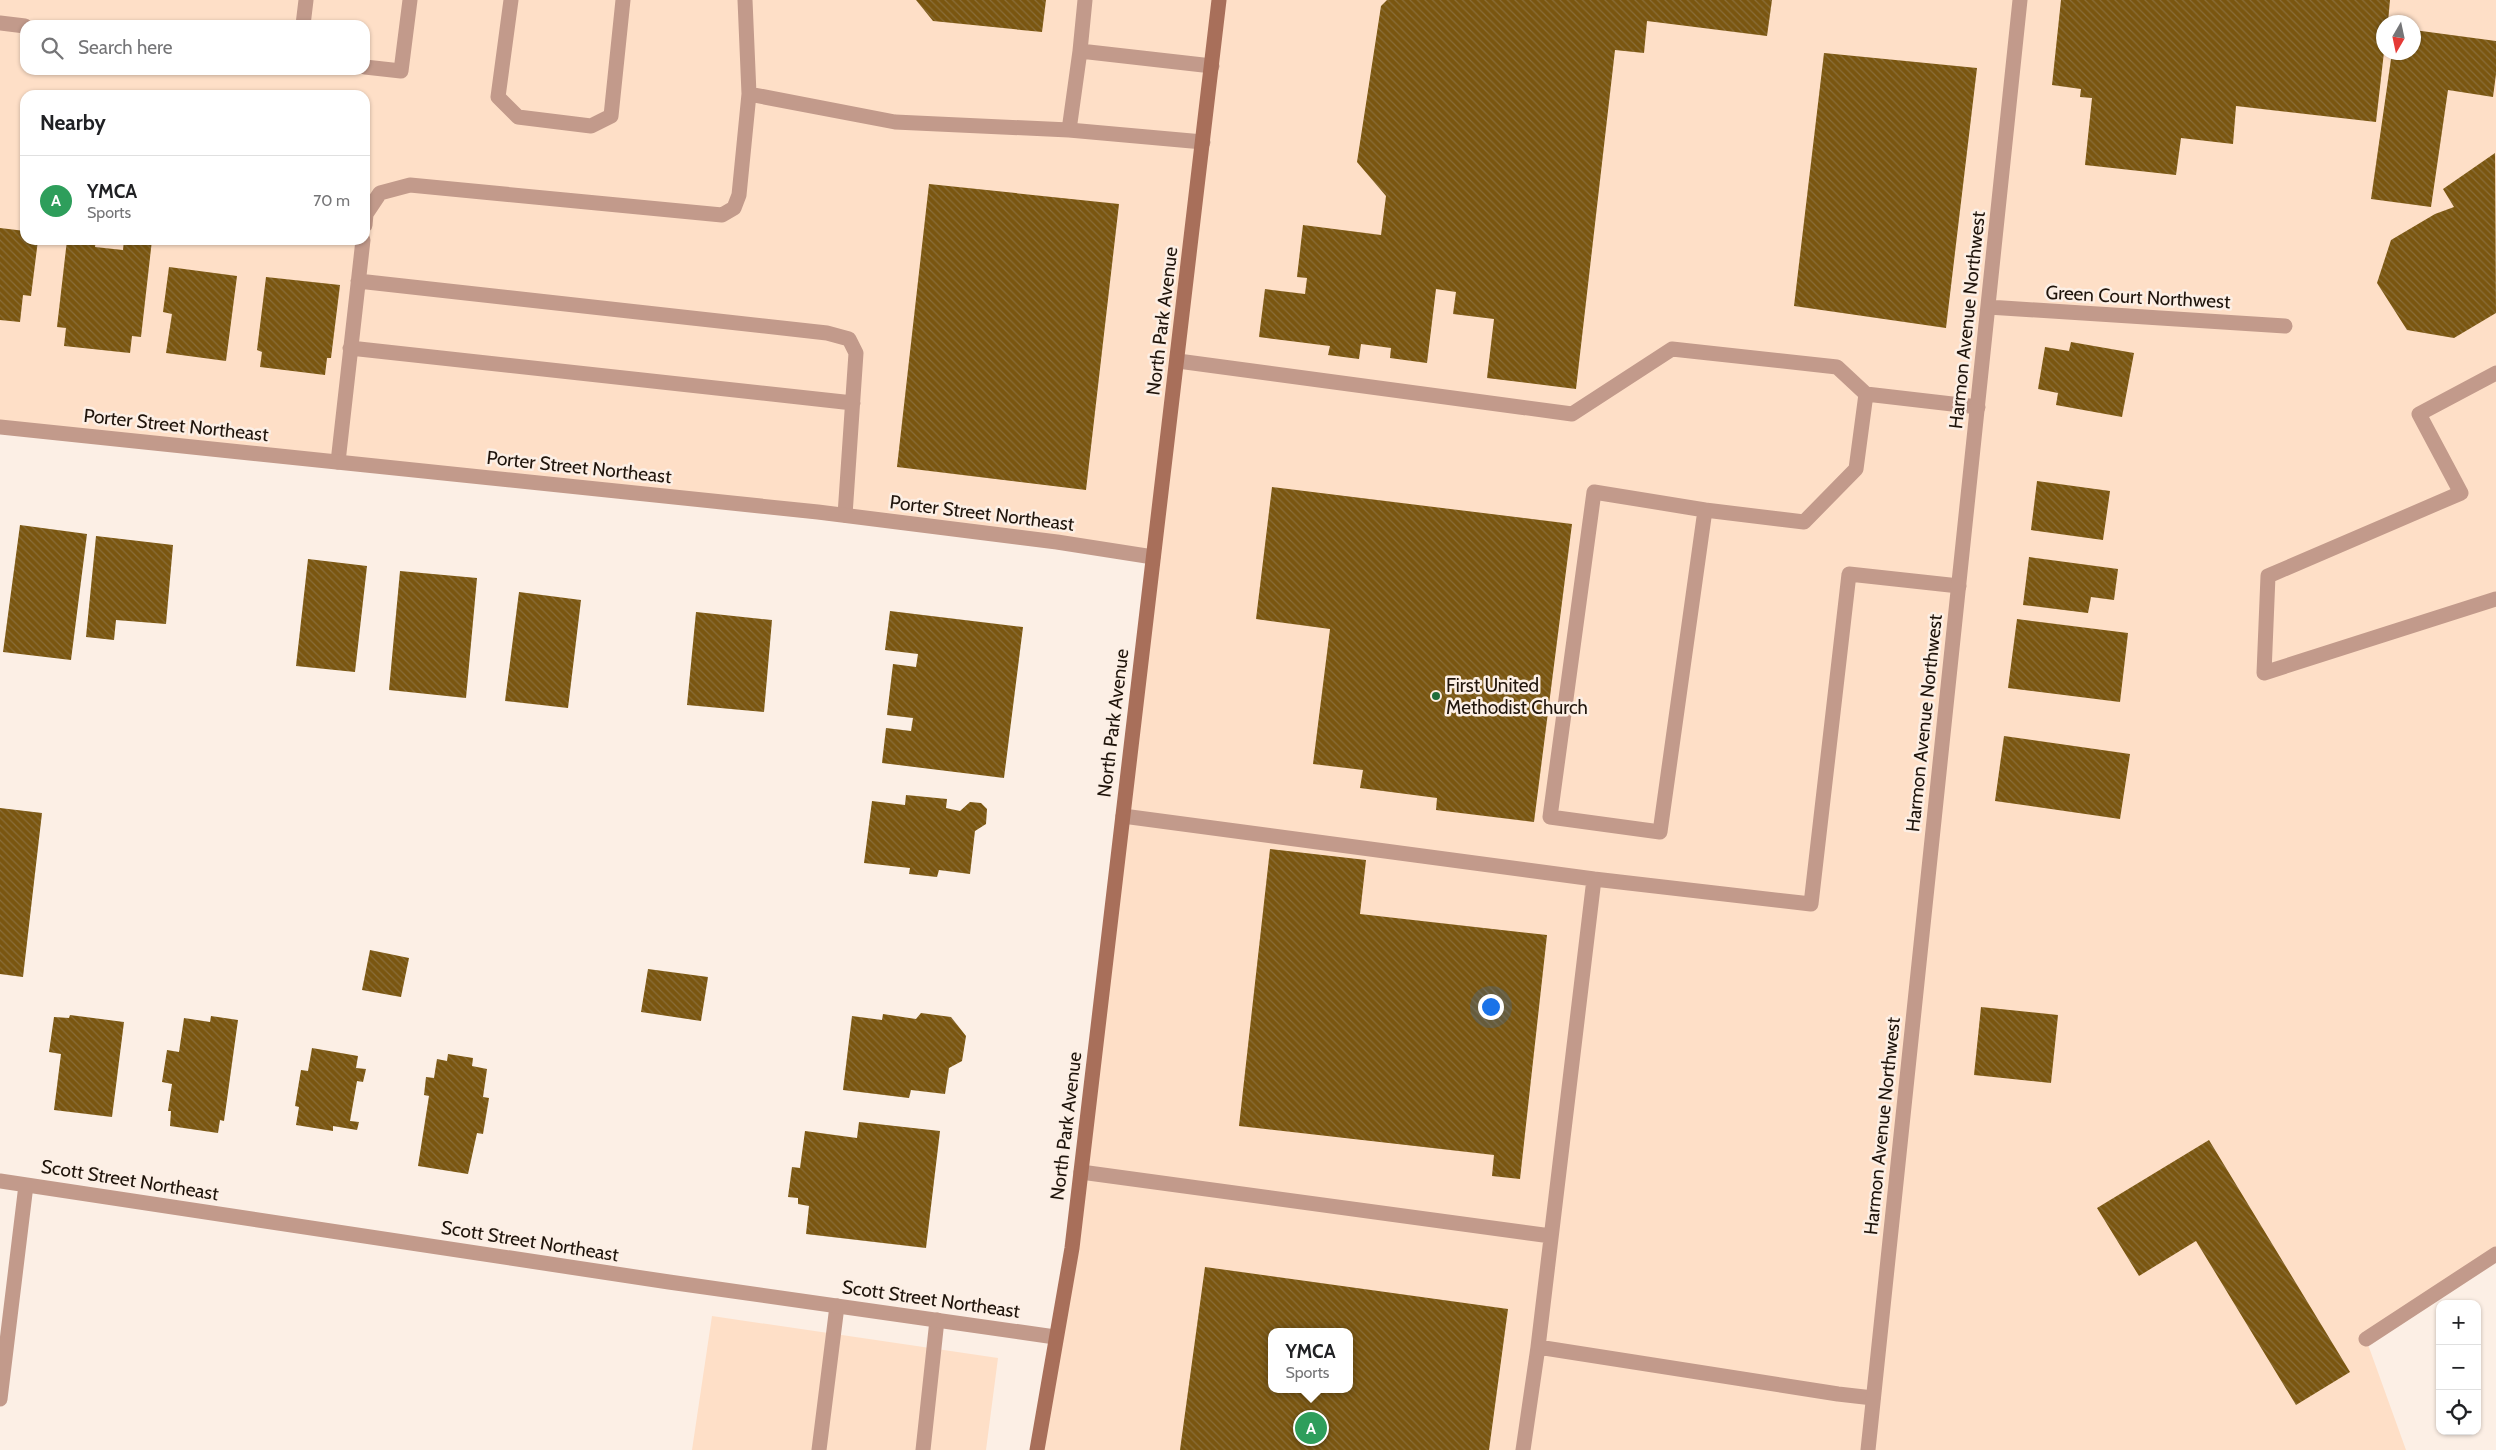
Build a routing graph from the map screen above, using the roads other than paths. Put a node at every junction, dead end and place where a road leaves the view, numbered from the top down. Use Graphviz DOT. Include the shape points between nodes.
graph roads {
  1 [pos="306,0"];
  2 [pos="410,0"];
  3 [pos="511,0"];
  4 [pos="623,0"];
  5 [pos="745,0"];
  6 [pos="1085,0"];
  7 [pos="1219,0"];
  8 [pos="2020,0"];
  9 [pos="304,20"];
  10 [pos="0,23"];
  11 [pos="20,25"];
  12 [pos="1080,50"];
  13 [pos="1212,66"];
  14 [pos="370,68"];
  15 [pos="749,94"];
  16 [pos="1069,130"];
  17 [pos="1203,142"];
  18 [pos="370,208"];
  19 [pos="362,245"];
  20 [pos="358,281"];
  21 [pos="1988,307"];
  22 [pos="2285,326"];
  23 [pos="350,348"];
  24 [pos="1178,361"];
  25 [pos="2496,374"];
  26 [pos="1866,394"];
  27 [pos="853,403"];
  28 [pos="1978,407"];
  29 [pos="0,427"];
  30 [pos="338,462"];
  31 [pos="1705,510"];
  32 [pos="845,515"];
  33 [pos="1153,557"];
  34 [pos="1959,586"];
  35 [pos="2496,599"];
  36 [pos="1122,816"];
  37 [pos="1594,878"];
  38 [pos="1081,1172"];
  39 [pos="0,1181"];
  40 [pos="26,1185"];
  41 [pos="1551,1236"];
  42 [pos="2496,1254"];
  43 [pos="837,1306"];
  44 [pos="937,1320"];
  45 [pos="1055,1337"];
  46 [pos="2366,1339"];
  47 [pos="1538,1347"];
  48 [pos="1873,1398"];
  49 [pos="0,1399"];
  50 [pos="819,1450"];
  51 [pos="923,1450"];
  52 [pos="1037,1450"];
  53 [pos="1523,1450"];
  54 [pos="1868,1450"];
  1 -- 9 [label="street"];
  2 -- 14 [label="street" via="401,71"];
  3 -- 4 [label="street" via="498,97 518,117 591,126 611,116"];
  5 -- 15 [label="street"];
  6 -- 12 [label="street"];
  7 -- 13 [label="street, North Park Avenue"];
  8 -- 21 [label="street, Harmon Avenue Northwest"];
  10 -- 11 [label="street"];
  12 -- 13 [label="street"];
  12 -- 16 [label="street"];
  13 -- 17 [label="street, North Park Avenue"];
  15 -- 16 [label="street" via="895,122"];
  15 -- 18 [label="street" via="739,195 734,208 722,215 410,185 380,193"];
  16 -- 17 [label="street"];
  17 -- 24 [label="street, North Park Avenue"];
  19 -- 20 [label="street"];
  20 -- 23 [label="street"];
  20 -- 27 [label="street" via="834,335 850,339 856,353"];
  21 -- 22 [label="street, Green Court Northwest"];
  21 -- 28 [label="street, Harmon Avenue Northwest"];
  23 -- 27 [label="street"];
  23 -- 30 [label="street"];
  24 -- 26 [label="street" via="1572,414 1672,349 1837,367"];
  24 -- 33 [label="street, North Park Avenue"];
  25 -- 35 [label="street" via="2419,414 2461,493 2268,576 2264,673"];
  26 -- 28 [label="street"];
  26 -- 31 [label="street" via="1856,469 1804,522"];
  27 -- 32 [label="street"];
  28 -- 34 [label="street, Harmon Avenue Northwest"];
  29 -- 30 [label="street, Porter Street Northeast"];
  30 -- 32 [label="street, Porter Street Northeast"];
  31 -- 31 [label="street" via="1660,832 1550,817 1594,492"];
  32 -- 33 [label="street, Porter Street Northeast"];
  33 -- 36 [label="street, North Park Avenue"];
  34 -- 37 [label="street" via="1849,574 1811,904"];
  34 -- 48 [label="street, Harmon Avenue Northwest"];
  36 -- 37 [label="street"];
  36 -- 38 [label="street, North Park Avenue"];
  37 -- 41 [label="street"];
  38 -- 41 [label="street"];
  38 -- 45 [label="street, North Park Avenue" via="1072,1248"];
  39 -- 40 [label="street, Scott Street Northeast"];
  40 -- 43 [label="street, Scott Street Northeast"];
  40 -- 49 [label="street"];
  41 -- 47 [label="street"];
  42 -- 46 [label="street"];
  43 -- 44 [label="street, Scott Street Northeast"];
  43 -- 50 [label="street"];
  44 -- 45 [label="street, Scott Street Northeast"];
  44 -- 51 [label="street"];
  45 -- 52 [label="street, North Park Avenue"];
  47 -- 48 [label="street"];
  47 -- 53 [label="street"];
  48 -- 54 [label="street, Harmon Avenue Northwest"];
}
